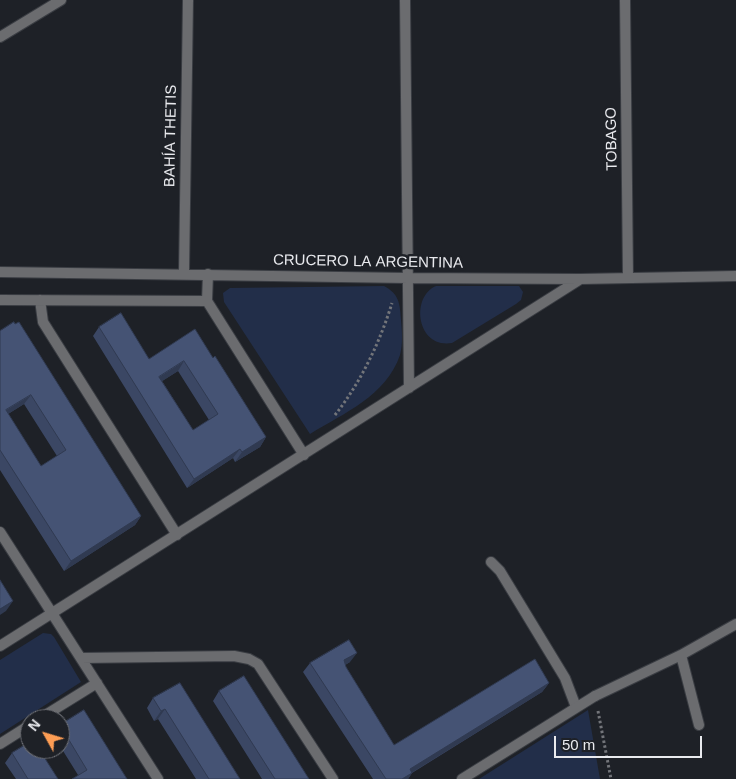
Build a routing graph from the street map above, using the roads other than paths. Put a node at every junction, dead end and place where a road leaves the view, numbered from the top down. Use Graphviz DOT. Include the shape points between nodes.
graph roads {
  1 [pos="61,0"];
  2 [pos="188,0"];
  3 [pos="405,0"];
  4 [pos="626,0"];
  5 [pos="0,37"];
  6 [pos="0,272"];
  7 [pos="184,273"];
  8 [pos="208,274"];
  9 [pos="736,276"];
  10 [pos="628,277"];
  11 [pos="403,278"];
  12 [pos="580,279"];
  13 [pos="0,300"];
  14 [pos="40,300"];
  15 [pos="207,300"];
  16 [pos="409,388"];
  17 [pos="304,454"];
  18 [pos="0,532"];
  19 [pos="177,534"];
  20 [pos="491,562"];
  21 [pos="52,613"];
  22 [pos="736,624"];
  23 [pos="0,646"];
  24 [pos="680,655"];
  25 [pos="81,658"];
  26 [pos="97,683"];
  27 [pos="576,708"];
  28 [pos="55,709"];
  29 [pos="699,725"];
  30 [pos="20,731"];
  31 [pos="0,744"];
  32 [pos="158,779"];
  33 [pos="333,779"];
  34 [pos="462,779"];
  1 -- 5 [label="street"];
  2 -- 7 [label="street, BAHÍA THETIS"];
  3 -- 11 [label="street"];
  4 -- 10 [label="street, TOBAGO"];
  6 -- 7 [label="street, CRUCERO LA ARGENTINA"];
  7 -- 8 [label="street, CRUCERO LA ARGENTINA"];
  8 -- 11 [label="street, CRUCERO LA ARGENTINA"];
  8 -- 15 [label="street"];
  9 -- 10 [label="street, CRUCERO LA ARGENTINA"];
  10 -- 12 [label="street, CRUCERO LA ARGENTINA"];
  11 -- 12 [label="street, CRUCERO LA ARGENTINA"];
  11 -- 16 [label="street"];
  12 -- 16 [label="street"];
  13 -- 14 [label="street"];
  14 -- 15 [label="street"];
  14 -- 19 [label="street" via="43,322"];
  15 -- 17 [label="street"];
  16 -- 17 [label="street"];
  17 -- 19 [label="street"];
  18 -- 21 [label="street"];
  19 -- 21 [label="street"];
  20 -- 27 [label="street" via="500,571 565,678"];
  21 -- 23 [label="street"];
  21 -- 25 [label="street"];
  22 -- 24 [label="street"];
  24 -- 27 [label="street"];
  24 -- 29 [label="street"];
  25 -- 26 [label="street"];
  25 -- 33 [label="street" via="234,656 249,659 258,664"];
  26 -- 28 [label="street"];
  26 -- 32 [label="street"];
  27 -- 34 [label="street"];
  30 -- 31 [label="street"];
}
